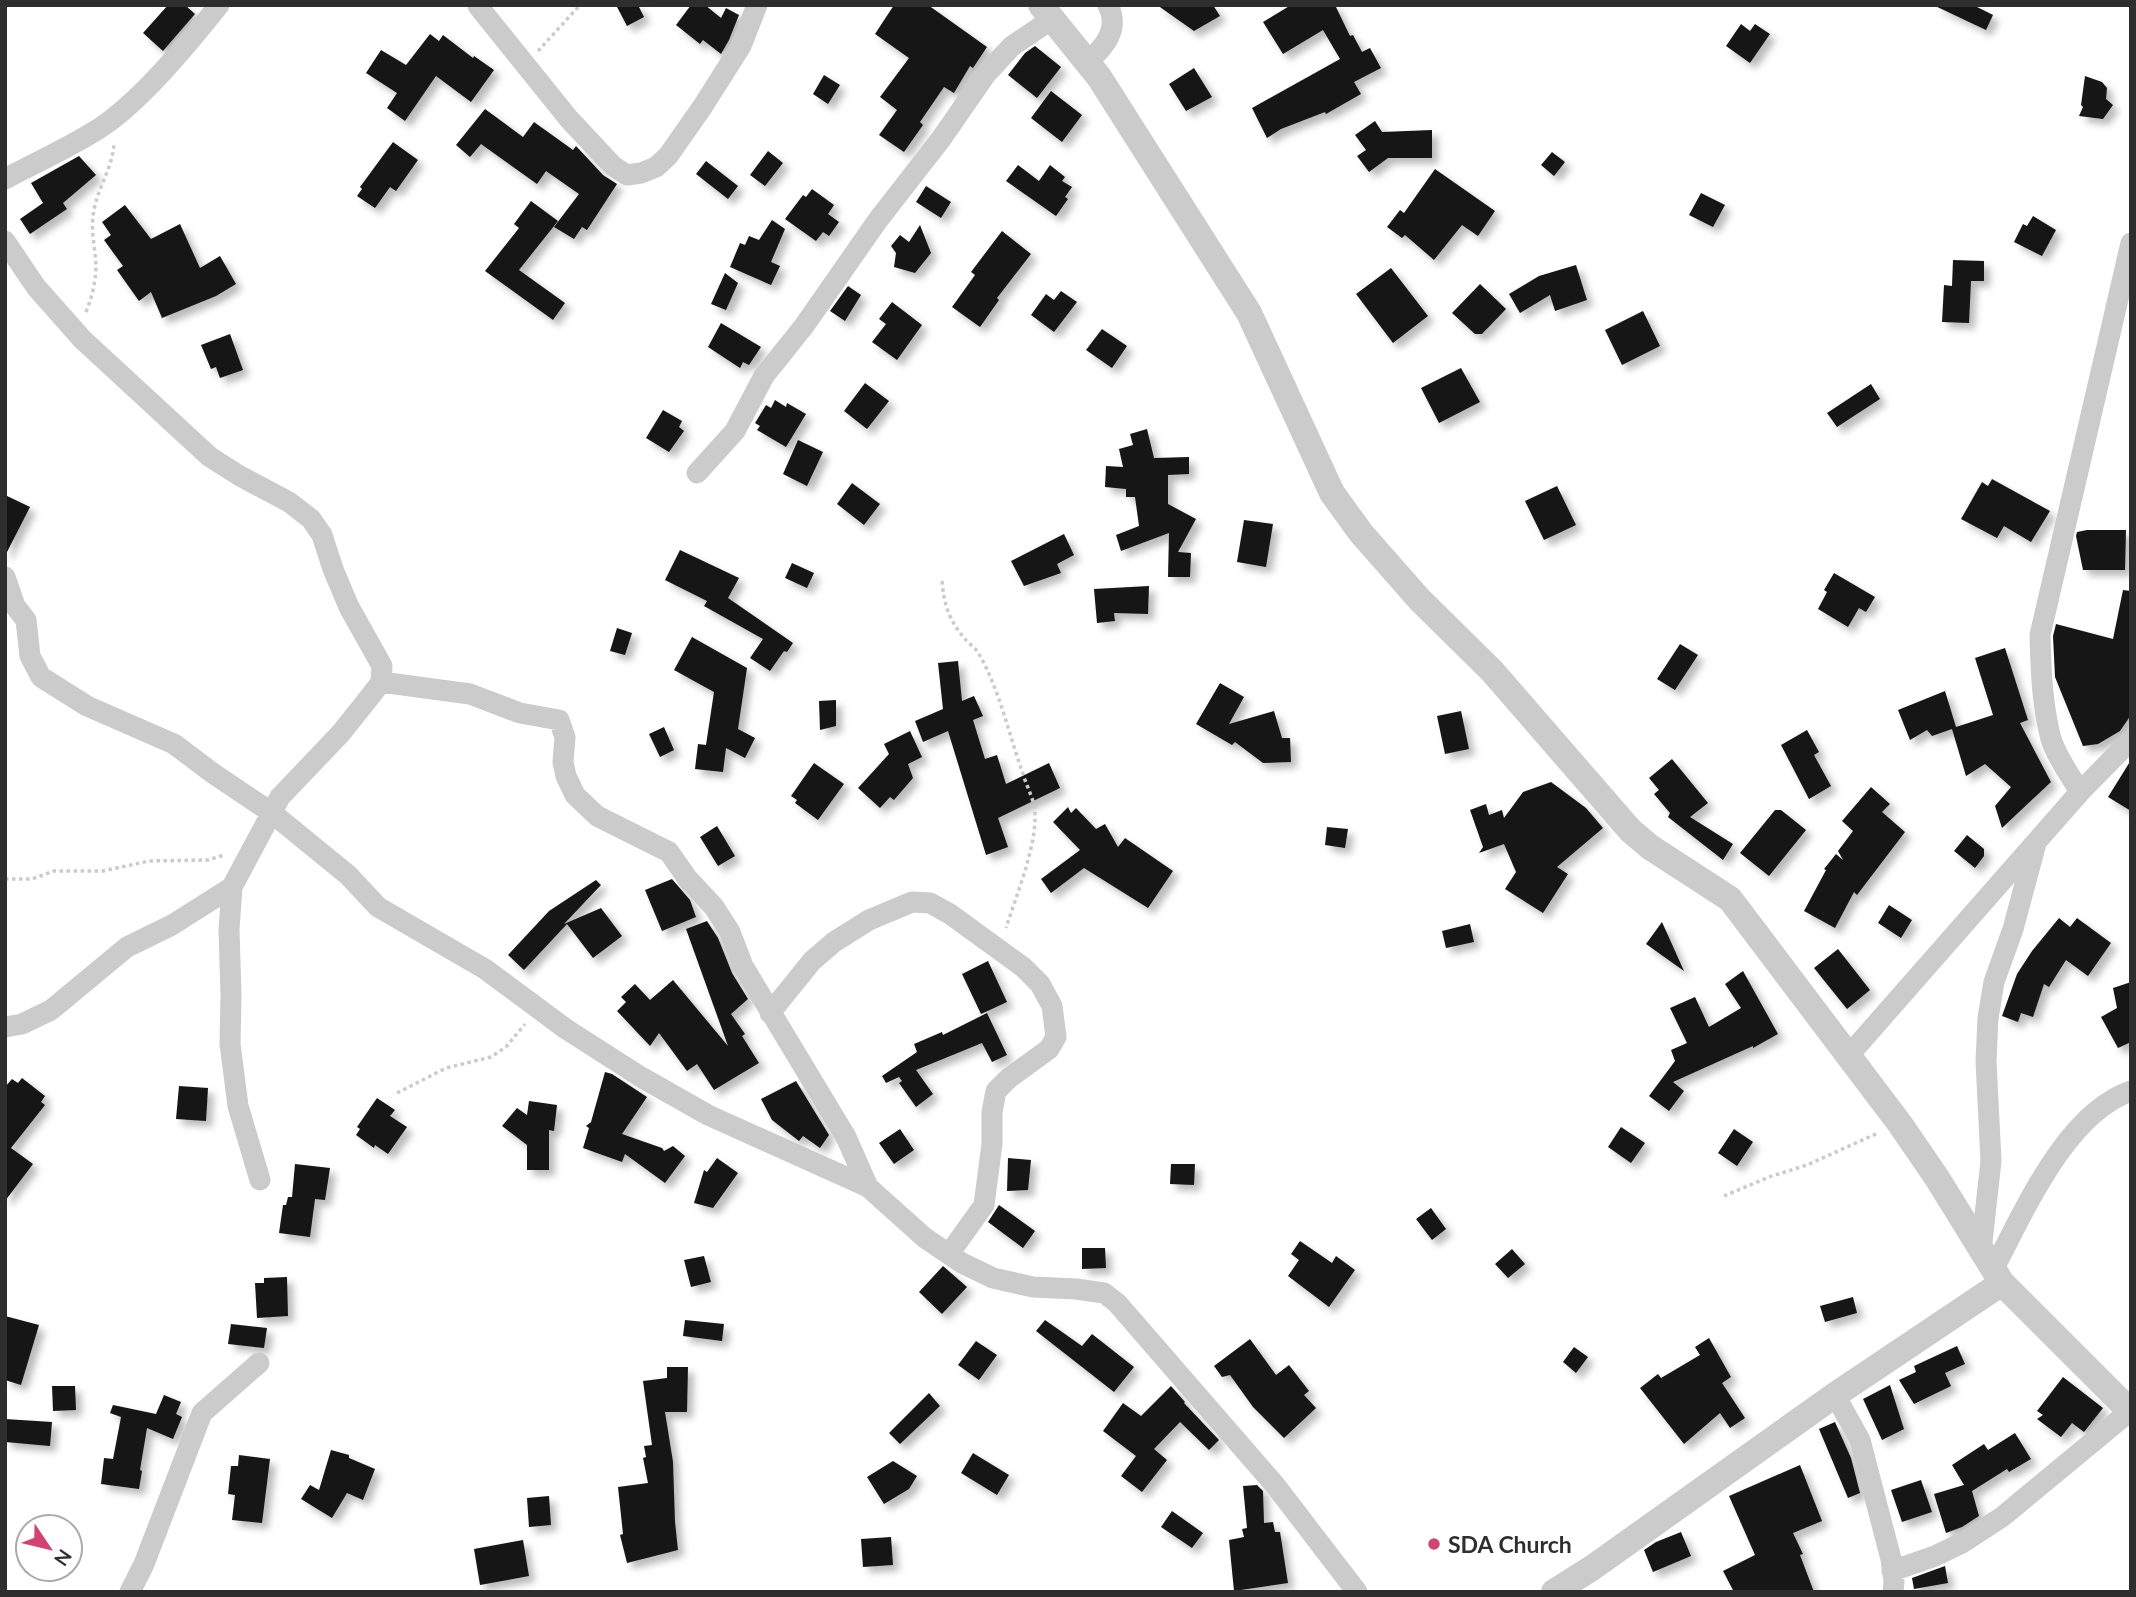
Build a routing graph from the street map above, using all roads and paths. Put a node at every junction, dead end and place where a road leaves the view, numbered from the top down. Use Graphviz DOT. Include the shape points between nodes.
graph roads {
  1 [pos="219,5"];
  2 [pos="580,5"];
  3 [pos="757,5"];
  4 [pos="1108,5"];
  5 [pos="478,6"];
  6 [pos="1047,12"];
  7 [pos="1087,62"];
  8 [pos="526,66"];
  9 [pos="114,116"];
  10 [pos="5,179"];
  11 [pos="5,241"];
  12 [pos="2131,243"];
  13 [pos="77,333"];
  14 [pos="696,474"];
  15 [pos="5,578"];
  16 [pos="942,581"];
  17 [pos="381,682"];
  18 [pos="2131,740"];
  19 [pos="2080,792"];
  20 [pos="272,813"];
  21 [pos="2037,842"];
  22 [pos="256,845"];
  23 [pos="5,880"];
  24 [pos="232,887"];
  25 [pos="1000,950"];
  26 [pos="545,1013"];
  27 [pos="770,1013"];
  28 [pos="5,1027"];
  29 [pos="1849,1055"];
  30 [pos="2131,1091"];
  31 [pos="397,1093"];
  32 [pos="1900,1124"];
  33 [pos="260,1180"];
  34 [pos="868,1187"];
  35 [pos="1724,1196"];
  36 [pos="948,1254"];
  37 [pos="1992,1268"];
  38 [pos="259,1363"];
  39 [pos="1835,1395"];
  40 [pos="2130,1412"];
  41 [pos="1892,1581"];
  42 [pos="130,1592"];
  43 [pos="1357,1592"];
  44 [pos="1554,1592"];
  1 -- 9 [label="street"];
  2 -- 8 [label="path"];
  3 -- 8 [label="street" via="741,46 696,116 668,156 641,173 627,175 613,166"];
  4 -- 7 [label="street" via="1113,30 1103,48"];
  5 -- 8 [label="street"];
  6 -- 7 [label="street"];
  6 -- 14 [label="street" via="986,74 764,376 735,431"];
  7 -- 29 [label="street" via="1249,313 1332,493 1361,533 1492,671 1630,830 1730,899"];
  9 -- 10 [label="street" via="97,130"];
  9 -- 13 [label="path" via="114,149 92,223 95,285"];
  11 -- 13 [label="street" via="36,287"];
  12 -- 19 [label="street" via="2040,635 2041,683 2052,739"];
  13 -- 17 [label="street" via="210,457 311,519 322,535 349,607 383,666"];
  15 -- 20 [label="street" via="15,606 26,620 30,656 41,677 87,706 174,744"];
  16 -- 25 [label="path" via="950,619 979,652 1034,802 1033,838"];
  17 -- 20 [label="street" via="341,733 288,786"];
  17 -- 27 [label="street" via="470,694 520,713 559,720 565,737 566,776 575,795 597,816 673,856 724,920"];
  18 -- 19 [label="street"];
  19 -- 21 [label="street"];
  20 -- 22 [label="street"];
  20 -- 26 [label="street" via="348,875 378,907 485,969"];
  21 -- 29 [label="street"];
  21 -- 37 [label="street" via="1994,982 1988,1018"];
  22 -- 23 [label="path" via="208,860 149,861 103,871 54,871 32,879"];
  22 -- 24 [label="street"];
  24 -- 28 [label="street" via="127,947 51,1010"];
  24 -- 33 [label="street" via="232,1067"];
  25 -- 27 [label="street" via="930,902 912,902 869,920 834,942 812,961"];
  25 -- 36 [label="street" via="1040,984 1052,1006 1056,1037 1049,1049 996,1091 984,1205"];
  26 -- 31 [label="path" via="529,1020 491,1057 446,1068"];
  26 -- 34 [label="street" via="708,1115"];
  27 -- 34 [label="street" via="846,1137"];
  29 -- 32 [label="street"];
  30 -- 37 [label="street" via="2098,1110 2067,1142 2041,1178"];
  32 -- 35 [label="path"];
  32 -- 37 [label="street"];
  34 -- 36 [label="street"];
  36 -- 43 [label="street" via="993,1278 1033,1287 1104,1293 1117,1303 1275,1485"];
  37 -- 39 [label="street"];
  37 -- 40 [label="street"];
  38 -- 42 [label="street" via="202,1413"];
  39 -- 41 [label="street" via="1860,1440"];
  39 -- 44 [label="street"];
  40 -- 41 [label="street" via="2002,1517"];
}
